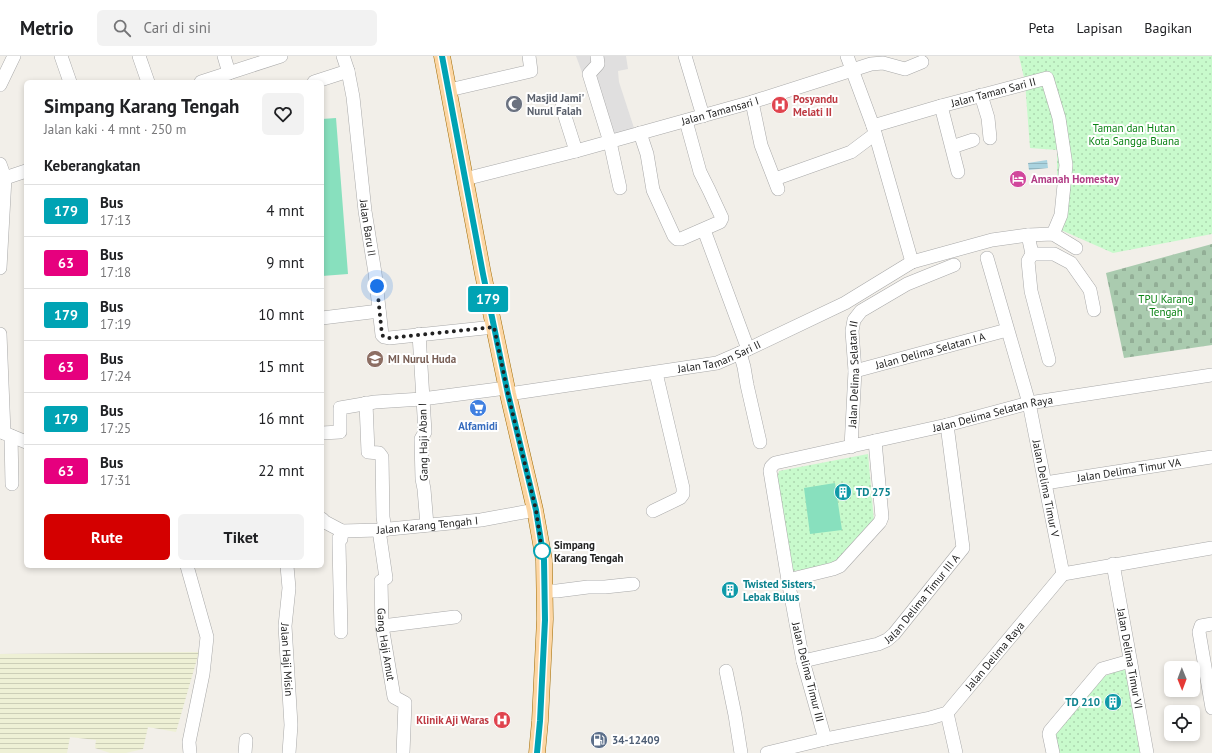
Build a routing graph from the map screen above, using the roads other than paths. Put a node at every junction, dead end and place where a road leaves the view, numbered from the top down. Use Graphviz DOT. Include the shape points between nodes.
graph roads {
  1 [pos="14,56"];
  2 [pos="61,56"];
  3 [pos="139,56"];
  4 [pos="224,56"];
  5 [pos="281,56"];
  6 [pos="343,56"];
  7 [pos="442,56"];
  8 [pos="529,56"];
  9 [pos="596,56"];
  10 [pos="685,56"];
  11 [pos="847,56"];
  12 [pos="922,62"];
  13 [pos="853,70"];
  14 [pos="348,71"];
  15 [pos="230,73"];
  16 [pos="69,80"];
  17 [pos="147,80"];
  18 [pos="207,80"];
  19 [pos="320,80"];
  20 [pos="0,85"];
  21 [pos="449,90"];
  22 [pos="981,95"];
  23 [pos="752,102"];
  24 [pos="941,106"];
  25 [pos="562,107"];
  26 [pos="703,116"];
  27 [pos="686,121"];
  28 [pos="874,130"];
  29 [pos="640,133"];
  30 [pos="990,138"];
  31 [pos="973,140"];
  32 [pos="610,142"];
  33 [pos="952,147"];
  34 [pos="576,152"];
  35 [pos="0,164"];
  36 [pos="24,172"];
  37 [pos="958,172"];
  38 [pos="5,178"];
  39 [pos="465,179"];
  40 [pos="620,188"];
  41 [pos="704,230"];
  42 [pos="1052,234"];
  43 [pos="1028,235"];
  44 [pos="1076,248"];
  45 [pos="1032,254"];
  46 [pos="987,258"];
  47 [pos="912,262"];
  48 [pos="954,265"];
  49 [pos="0,268"];
  50 [pos="1094,310"];
  51 [pos="379,311"];
  52 [pos="324,318"];
  53 [pos="494,327"];
  54 [pos="1007,330"];
  55 [pos="0,334"];
  56 [pos="419,334"];
  57 [pos="744,351"];
  58 [pos="1049,360"];
  59 [pos="855,371"];
  60 [pos="656,373"];
  61 [pos="1212,374"];
  62 [pos="507,391"];
  63 [pos="422,399"];
  64 [pos="366,403"];
  65 [pos="1029,404"];
  66 [pos="947,426"];
  67 [pos="5,433"];
  68 [pos="324,433"];
  69 [pos="24,441"];
  70 [pos="875,441"];
  71 [pos="760,442"];
  72 [pos="851,447"];
  73 [pos="1212,457"];
  74 [pos="774,463"];
  75 [pos="1045,483"];
  76 [pos="12,484"];
  77 [pos="536,510"];
  78 [pos="653,511"];
  79 [pos="324,521"];
  80 [pos="427,525"];
  81 [pos="382,530"];
  82 [pos="342,531"];
  83 [pos="1212,548"];
  84 [pos="1113,564"];
  85 [pos="188,568"];
  86 [pos="287,568"];
  87 [pos="1063,574"];
  88 [pos="788,580"];
  89 [pos="633,584"];
  90 [pos="545,591"];
  91 [pos="455,617"];
  92 [pos="1212,624"];
  93 [pos="382,626"];
  94 [pos="341,632"];
  95 [pos="803,661"];
  96 [pos="1130,661"];
  97 [pos="726,671"];
  98 [pos="1212,708"];
  99 [pos="947,713"];
  100 [pos="825,739"];
  101 [pos="190,753"];
  102 [pos="289,753"];
  103 [pos="403,753"];
  104 [pos="537,753"];
  105 [pos="741,753"];
  106 [pos="767,753"];
  107 [pos="956,753"];
  108 [pos="1053,753"];
  109 [pos="1147,753"];
  1 -- 20 [label="street"];
  2 -- 16 [label="street"];
  3 -- 17 [label="street"];
  4 -- 15 [label="street"];
  5 -- 15 [label="street"];
  6 -- 14 [label="street, Jalan Baru II"];
  7 -- 21 [label="main road"];
  8 -- 21 [label="street" via="531,72"];
  9 -- 32 [label="street" via="598,64 589,74"];
  10 -- 26 [label="street"];
  11 -- 13 [label="street"];
  12 -- 13 [label="street, Jalan Tamansari I" via="905,69 883,63"];
  13 -- 23 [label="street, Jalan Tamansari I"];
  13 -- 28 [label="street"];
  14 -- 19 [label="street"];
  14 -- 51 [label="street, Jalan Baru II"];
  15 -- 18 [label="street"];
  21 -- 39 [label="main road"];
  22 -- 24 [label="street, Jalan Taman Sari II"];
  22 -- 30 [label="street" via="988,118"];
  22 -- 42 [label="street, Jalan Taman Sari II" via="1047,78 1059,118 1066,165 1061,215"];
  23 -- 26 [label="street, Jalan Tamansari I"];
  23 -- 28 [label="street" via="761,145 777,184 851,152"];
  24 -- 28 [label="street, Jalan Taman Sari II"];
  24 -- 33 [label="street, Jalan Taman Sari II"];
  25 -- 34 [label="street"];
  26 -- 27 [label="street, Jalan Tamansari I"];
  27 -- 29 [label="street, Jalan Tamansari I"];
  27 -- 41 [label="street" via="700,172 722,218 720,222"];
  28 -- 47 [label="street"];
  29 -- 32 [label="street, Jalan Tamansari I"];
  29 -- 41 [label="street" via="647,154 653,190 674,236 681,240"];
  31 -- 33 [label="street"];
  32 -- 34 [label="street, Jalan Tamansari I"];
  32 -- 40 [label="street"];
  33 -- 37 [label="street, Jalan Taman Sari II"];
  34 -- 39 [label="street, Jalan Tamansari I"];
  35 -- 38 [label="street"];
  36 -- 38 [label="street"];
  38 -- 49 [label="street"];
  39 -- 53 [label="main road"];
  41 -- 57 [label="street"];
  42 -- 43 [label="street, Jalan Taman Sari II"];
  42 -- 44 [label="street"];
  43 -- 45 [label="street"];
  43 -- 47 [label="street, Jalan Taman Sari II" via="992,240"];
  45 -- 50 [label="street" via="1054,254 1071,263 1090,290"];
  45 -- 58 [label="street" via="1028,261 1031,291"];
  46 -- 54 [label="street"];
  47 -- 57 [label="street, Jalan Taman Sari II" via="844,303"];
  48 -- 59 [label="street, Jalan Delima Selatan II" via="907,284 861,311 854,320 852,331"];
  51 -- 52 [label="street"];
  51 -- 56 [label="street, Jalan Baru II" via="384,337"];
  53 -- 56 [label="street, Jalan Baru II"];
  53 -- 62 [label="main road"];
  54 -- 59 [label="street, Jalan Delima Selatan I A"];
  54 -- 65 [label="street"];
  55 -- 67 [label="street"];
  56 -- 63 [label="street, Gang Haji Aban I"];
  57 -- 60 [label="street, Jalan Taman Sari II" via="717,363"];
  57 -- 71 [label="street" via="746,385"];
  59 -- 72 [label="street, Jalan Delima Selatan II"];
  60 -- 62 [label="street, Jalan Taman Sari II"];
  60 -- 78 [label="street" via="683,494 680,498"];
  61 -- 65 [label="street, Jalan Delima Selatan Raya"];
  62 -- 63 [label="street, Jalan Taman Sari II"];
  62 -- 77 [label="main road"];
  63 -- 64 [label="street, Jalan Taman Sari II"];
  63 -- 80 [label="street, Gang Haji Aban I" via="425,432 421,439 422,479"];
  64 -- 68 [label="street, Jalan Taman Sari II" via="340,408 340,432"];
  64 -- 81 [label="street" via="368,452 382,457"];
  65 -- 66 [label="street, Jalan Delima Selatan Raya"];
  65 -- 75 [label="street, Jalan Delima Timur V"];
  66 -- 70 [label="street, Jalan Delima Selatan Raya"];
  66 -- 95 [label="street, Jalan Delima Timur III A" via="963,548 922,601 887,640"];
  67 -- 69 [label="street"];
  67 -- 76 [label="street"];
  70 -- 72 [label="street, Jalan Delima Selatan Raya"];
  70 -- 88 [label="street" via="882,510 880,522 840,566"];
  72 -- 74 [label="street, Jalan Delima Selatan Raya"];
  73 -- 75 [label="street, Jalan Delima Timur VA"];
  74 -- 88 [label="street, Jalan Delima Timur III" via="770,471"];
  75 -- 87 [label="street, Jalan Delima Timur V"];
  77 -- 80 [label="street, Jalan Karang Tengah I" via="481,520"];
  77 -- 90 [label="main road" via="544,560"];
  79 -- 82 [label="street"];
  80 -- 81 [label="street, Jalan Karang Tengah I"];
  81 -- 82 [label="street, Jalan Karang Tengah I"];
  81 -- 93 [label="street, Gang Haji Amut" via="386,578 381,581"];
  82 -- 94 [label="street" via="341,539 339,538"];
  83 -- 84 [label="street"];
  84 -- 87 [label="street"];
  84 -- 96 [label="street, Jalan Delima Timur VI"];
  85 -- 101 [label="street" via="207,637 203,674 189,742"];
  86 -- 102 [label="street, Jalan Haji Misin" via="289,588 285,626 291,725"];
  87 -- 99 [label="street, Jalan Delima Raya"];
  88 -- 95 [label="street, Jalan Delima Timur III"];
  89 -- 90 [label="street"];
  90 -- 104 [label="main road"];
  91 -- 93 [label="street"];
  92 -- 98 [label="street" via="1201,626 1199,632"];
  93 -- 103 [label="street, Gang Haji Amut" via="394,697 405,703"];
  95 -- 100 [label="street, Jalan Delima Timur III"];
  96 -- 108 [label="street" via="1104,668 1050,731"];
  96 -- 109 [label="street, Jalan Delima Timur VI"];
  97 -- 105 [label="street"];
  99 -- 100 [label="street"];
  99 -- 107 [label="street"];
  100 -- 106 [label="street"];
}
